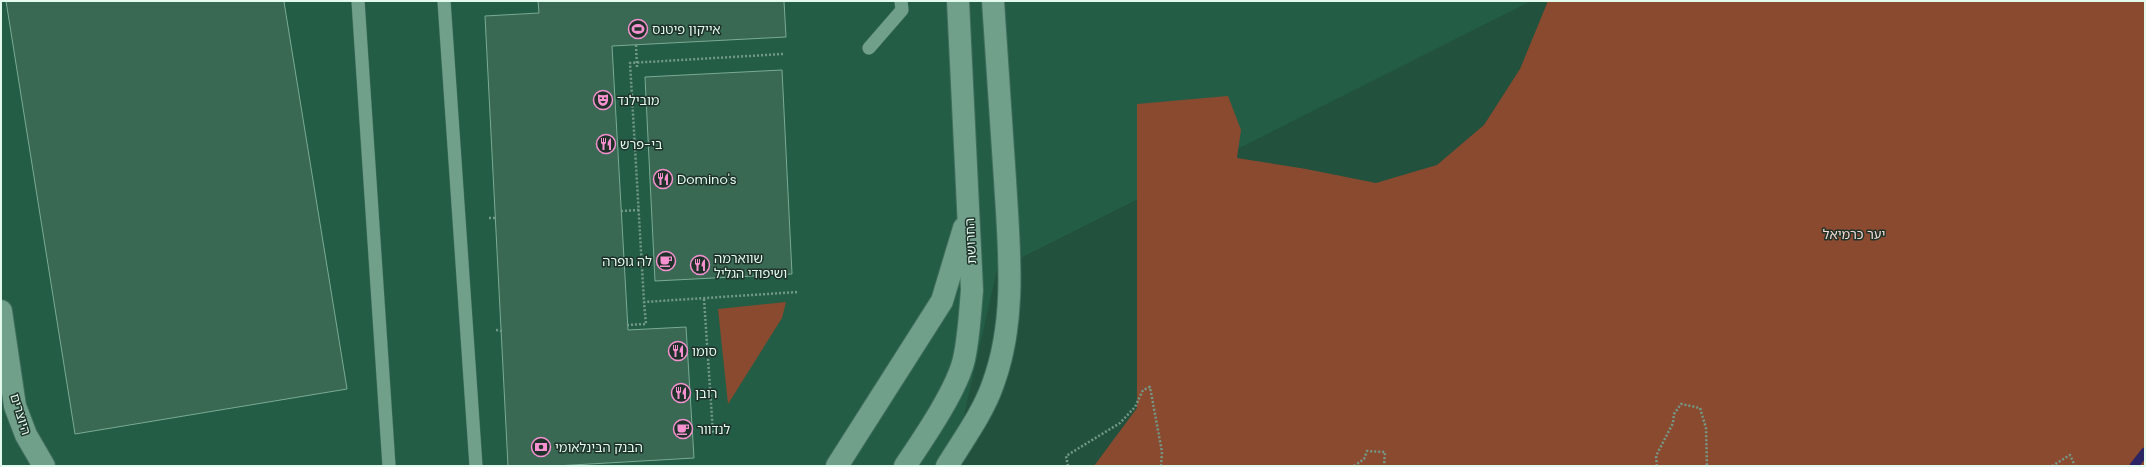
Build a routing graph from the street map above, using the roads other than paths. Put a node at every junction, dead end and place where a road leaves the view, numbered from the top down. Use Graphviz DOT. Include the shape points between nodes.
graph roads {
  1 [pos="358,1"];
  2 [pos="444,1"];
  3 [pos="901,1"];
  4 [pos="958,1"];
  5 [pos="993,1"];
  6 [pos="869,48"];
  7 [pos="969,214"];
  8 [pos="1,311"];
  9 [pos="4,376"];
  10 [pos="44,466"];
  11 [pos="389,466"];
  12 [pos="476,466"];
  13 [pos="837,466"];
  14 [pos="905,466"];
  15 [pos="947,466"];
  1 -- 11 [label="lane"];
  2 -- 12 [label="lane"];
  3 -- 6 [label="lane" via="902,10"];
  4 -- 7 [label="street, החרושת"];
  5 -- 15 [label="street" via="1010,305 1001,360 993,385"];
  7 -- 13 [label="street" via="942,301"];
  7 -- 14 [label="street, החרושת" via="972,290 969,335 964,361 955,384"];
  8 -- 9 [label="street, היוצרים"];
  9 -- 10 [label="street, היוצרים" via="26,435"];
}
